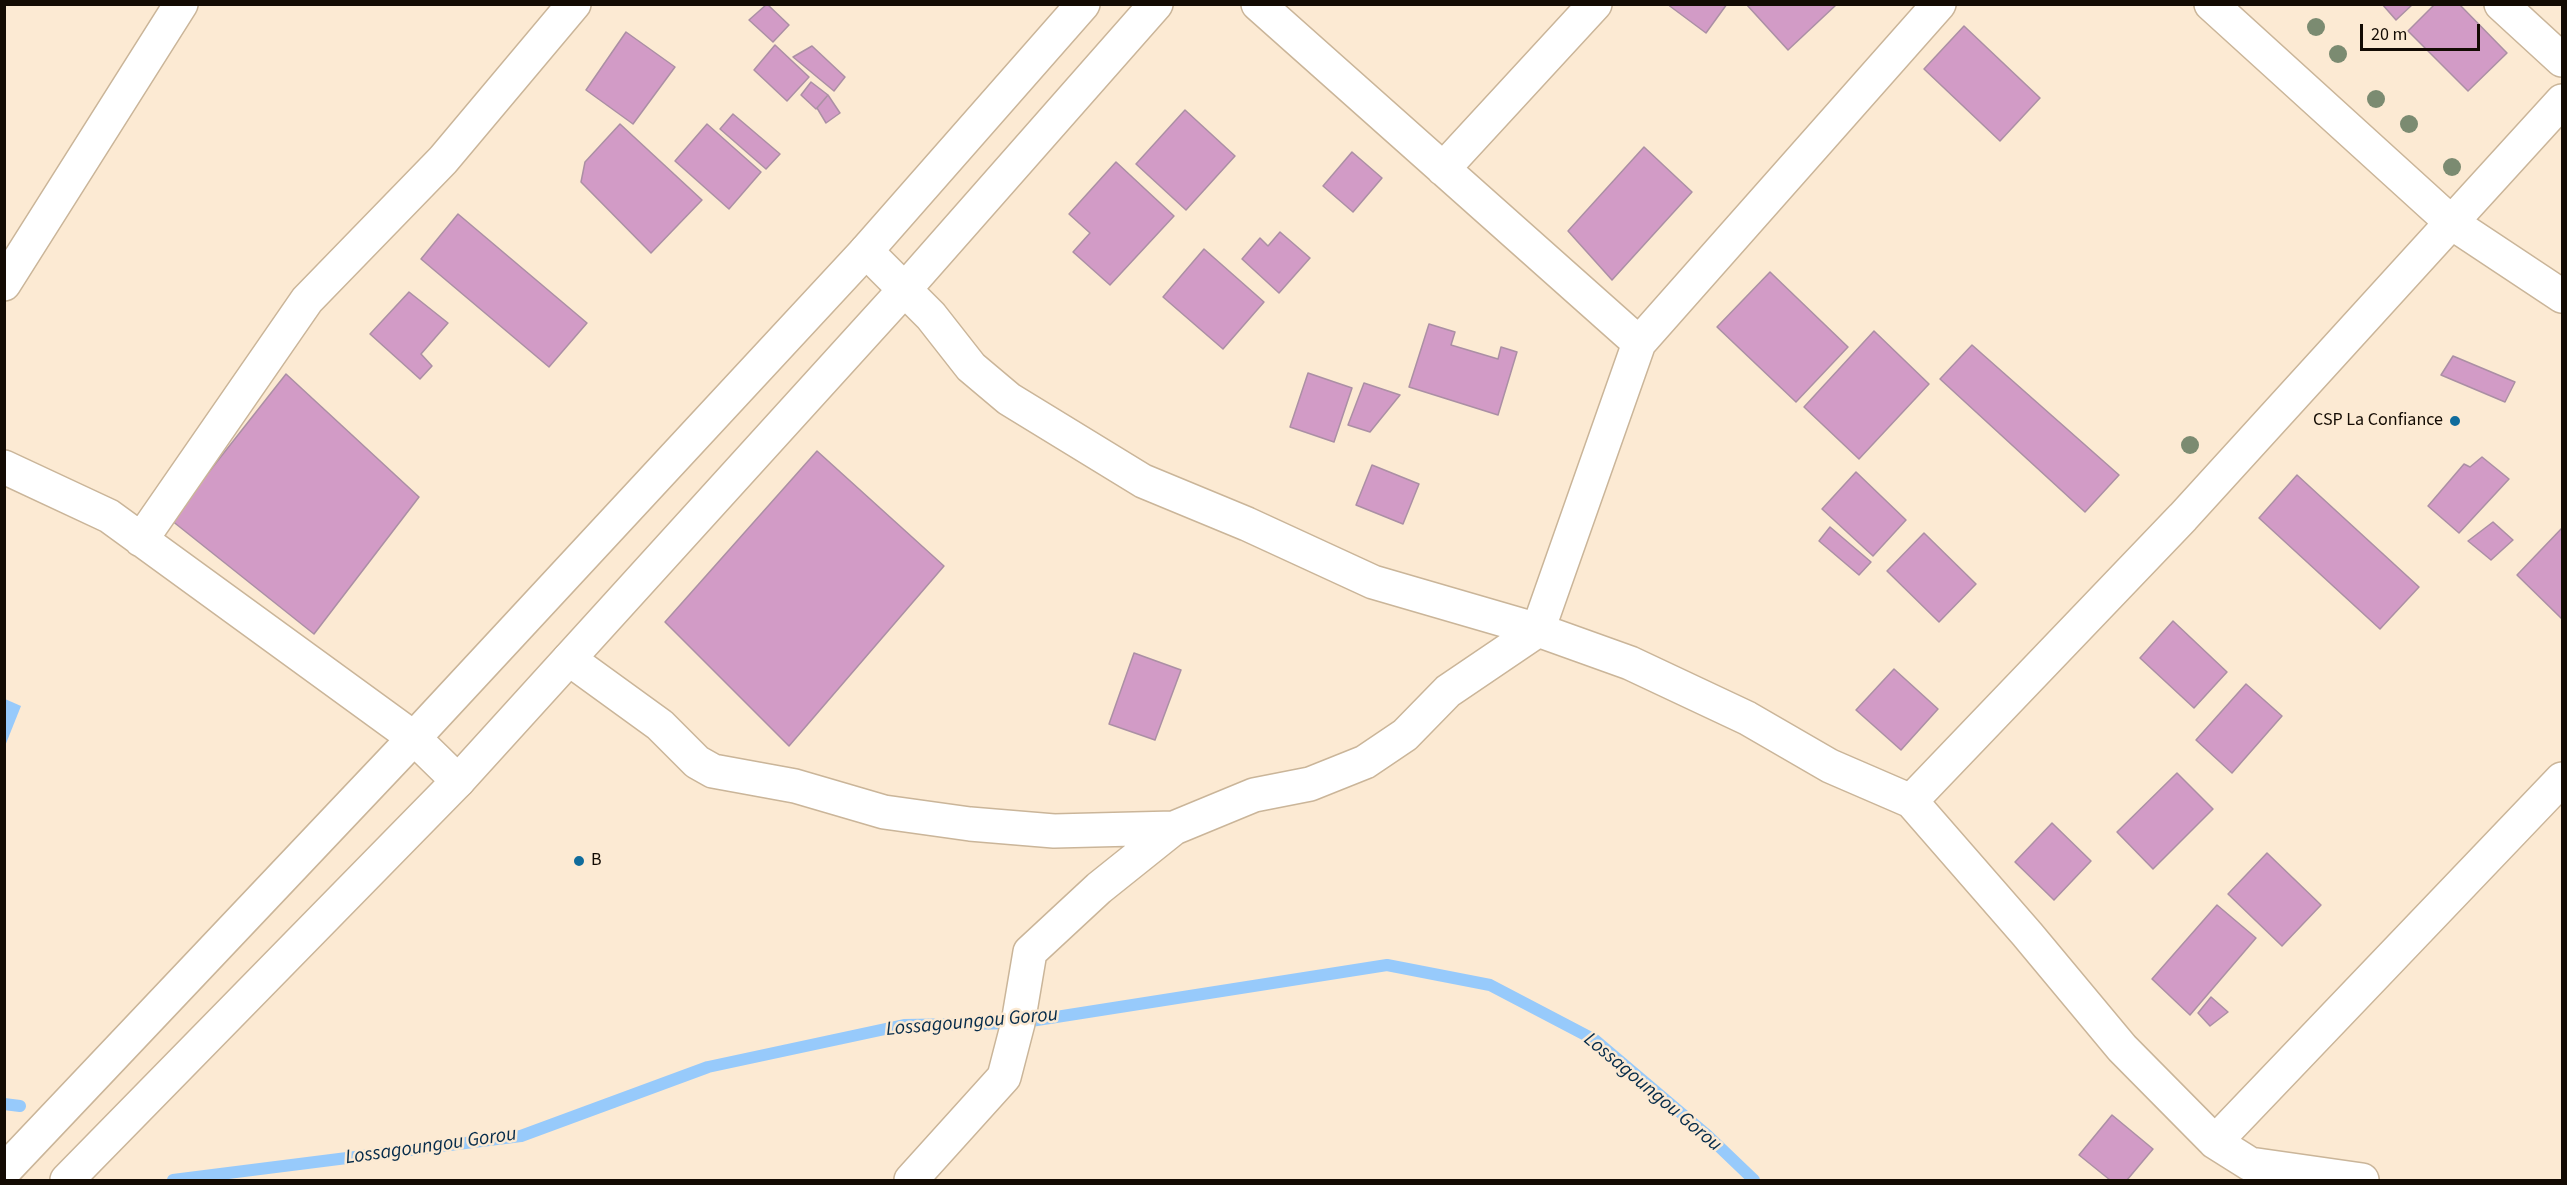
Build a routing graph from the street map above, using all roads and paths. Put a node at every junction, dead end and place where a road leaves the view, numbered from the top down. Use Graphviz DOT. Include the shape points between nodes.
graph roads {
  1 [pos="181,4"];
  2 [pos="574,4"];
  3 [pos="1083,4"];
  4 [pos="1156,4"];
  5 [pos="1258,4"];
  6 [pos="1595,4"];
  7 [pos="1939,4"];
  8 [pos="2211,4"];
  9 [pos="2501,4"];
  10 [pos="2562,60"];
  11 [pos="2562,101"];
  12 [pos="1443,169"];
  13 [pos="2452,223"];
  14 [pos="866,251"];
  15 [pos="4,284"];
  16 [pos="905,289"];
  17 [pos="2562,296"];
  18 [pos="1638,343"];
  19 [pos="4,467"];
  20 [pos="141,540"];
  21 [pos="1538,630"];
  22 [pos="569,659"];
  23 [pos="414,738"];
  24 [pos="2562,779"];
  25 [pos="459,781"];
  26 [pos="1911,801"];
  27 [pos="1174,828"];
  28 [pos="2215,1142"];
  29 [pos="4,1171"];
  30 [pos="67,1180"];
  31 [pos="911,1180"];
  32 [pos="2362,1180"];
  1 -- 15 [label="street"];
  2 -- 20 [label="street" via="443,160 308,300"];
  3 -- 14 [label="street"];
  4 -- 16 [label="street"];
  5 -- 12 [label="street"];
  6 -- 12 [label="street"];
  7 -- 18 [label="street"];
  8 -- 13 [label="street"];
  9 -- 10 [label="street"];
  11 -- 13 [label="street"];
  12 -- 18 [label="street"];
  13 -- 17 [label="street"];
  13 -- 26 [label="street" via="2183,517"];
  14 -- 16 [label="street"];
  14 -- 23 [label="street"];
  16 -- 21 [label="street" via="931,315 971,367 1010,399 1143,481 1373,582"];
  16 -- 22 [label="street"];
  18 -- 21 [label="street"];
  19 -- 20 [label="street" via="109,516"];
  20 -- 23 [label="street"];
  21 -- 26 [label="street" via="1630,663 1747,718 1830,766"];
  21 -- 27 [label="street" via="1448,692 1405,735 1365,762 1310,783 1254,795"];
  22 -- 25 [label="street"];
  22 -- 27 [label="street" via="660,725 697,762 713,771 795,786 884,812 970,824 1054,831"];
  23 -- 25 [label="street"];
  23 -- 29 [label="street"];
  24 -- 28 [label="street"];
  25 -- 30 [label="street"];
  26 -- 28 [label="street" via="2122,1048"];
  27 -- 31 [label="street" via="1099,888 1030,952 1004,1077"];
  28 -- 32 [label="street" via="2250,1164"];
}
